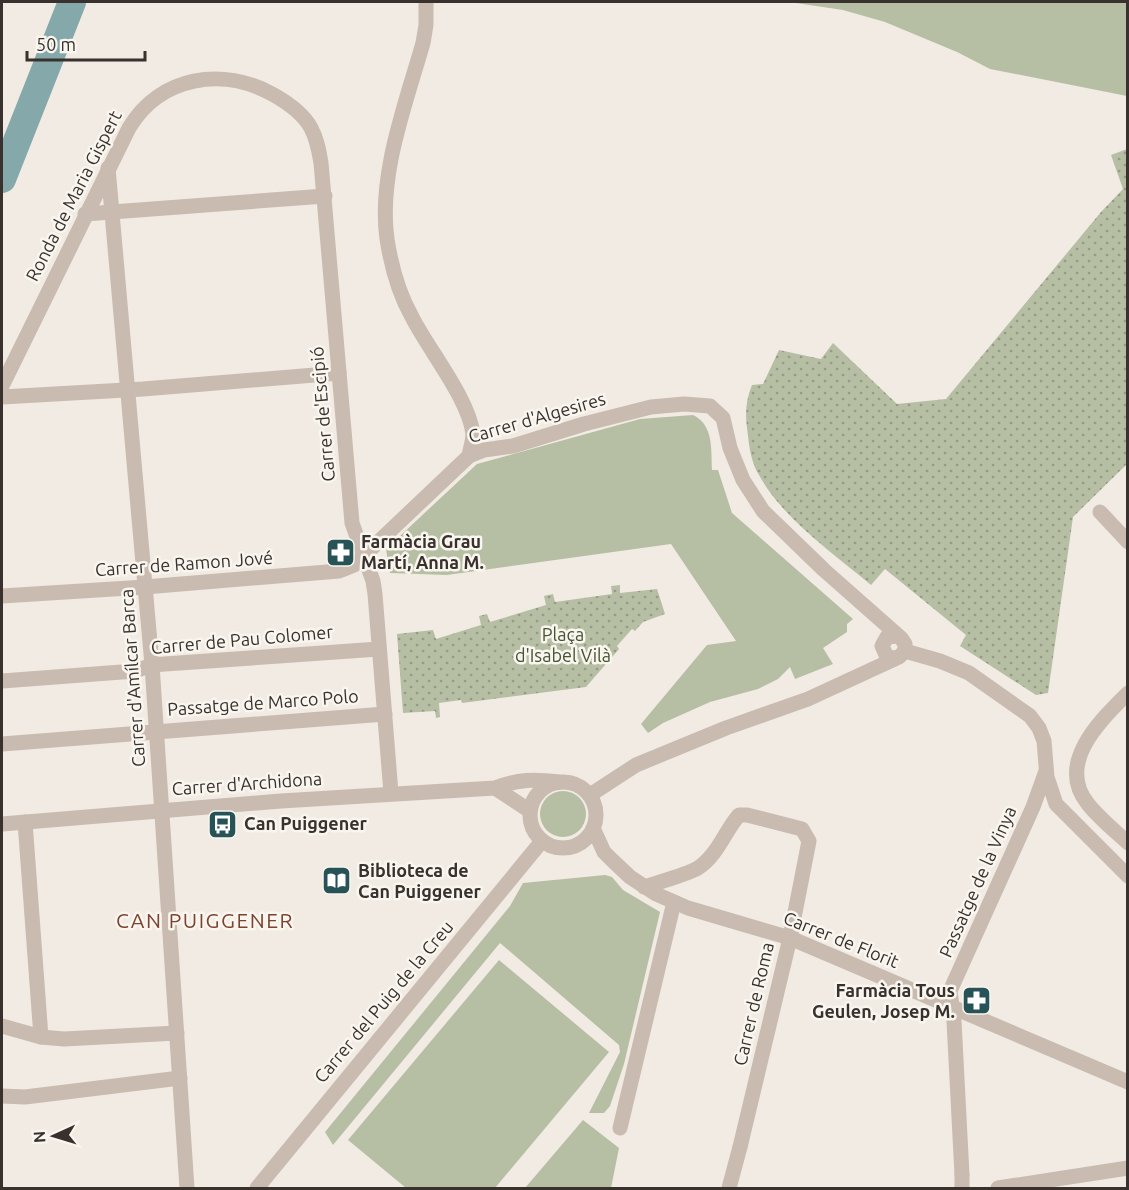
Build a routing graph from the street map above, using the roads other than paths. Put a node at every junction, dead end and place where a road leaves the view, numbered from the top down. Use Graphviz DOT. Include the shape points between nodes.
graph roads {
  1 [pos="426,2"];
  2 [pos="228,79"];
  3 [pos="108,168"];
  4 [pos="325,196"];
  5 [pos="111,212"];
  6 [pos="85,214"];
  7 [pos="339,373"];
  8 [pos="2,386"];
  9 [pos="127,390"];
  10 [pos="2,397"];
  11 [pos="469,456"];
  12 [pos="1100,512"];
  13 [pos="1128,542"];
  14 [pos="364,556"];
  15 [pos="145,587"];
  16 [pos="2,596"];
  17 [pos="865,604"];
  18 [pos="898,636"];
  19 [pos="882,645"];
  20 [pos="379,649"];
  21 [pos="900,655"];
  22 [pos="152,666"];
  23 [pos="863,674"];
  24 [pos="2,681"];
  25 [pos="1128,693"];
  26 [pos="385,714"];
  27 [pos="156,731"];
  28 [pos="2,744"];
  29 [pos="1046,771"];
  30 [pos="559,782"];
  31 [pos="495,788"];
  32 [pos="391,793"];
  33 [pos="590,795"];
  34 [pos="162,810"];
  35 [pos="530,811"];
  36 [pos="25,822"];
  37 [pos="2,824"];
  38 [pos="593,828"];
  39 [pos="543,841"];
  40 [pos="1128,843"];
  41 [pos="1128,876"];
  42 [pos="644,887"];
  43 [pos="674,902"];
  44 [pos="790,938"];
  45 [pos="952,1006"];
  46 [pos="2,1026"];
  47 [pos="177,1033"];
  48 [pos="41,1037"];
  49 [pos="180,1078"];
  50 [pos="1128,1082"];
  51 [pos="2,1096"];
  52 [pos="620,1128"];
  53 [pos="1128,1168"];
  54 [pos="962,1182"];
  55 [pos="188,1187"];
  56 [pos="256,1188"];
  57 [pos="729,1188"];
  58 [pos="998,1188"];
  1 -- 11 [label="street" via="423,42 390,168 387,238 411,315 471,423"];
  2 -- 3 [label="street, Ronda de Maria Gispert" via="187,83 149,102 137,114"];
  2 -- 4 [label="street, Carrer de'Escipió" via="264,90 303,116 317,143"];
  3 -- 5 [label="street, Carrer d'Amílcar Barca"];
  3 -- 6 [label="street, Ronda de Maria Gispert"];
  4 -- 5 [label="street"];
  4 -- 7 [label="street, Carrer de'Escipió"];
  5 -- 6 [label="street"];
  5 -- 9 [label="street, Carrer d'Amílcar Barca"];
  6 -- 8 [label="street, Ronda de Maria Gispert"];
  7 -- 9 [label="street"];
  7 -- 14 [label="street, Carrer de'Escipió" via="352,523"];
  9 -- 10 [label="street"];
  9 -- 15 [label="street, Carrer d'Amílcar Barca"];
  11 -- 14 [label="street, Carrer d'Algesires"];
  11 -- 17 [label="street, Carrer d'Algesires" via="651,407 698,403 710,406 719,412 742,480 763,511"];
  12 -- 13 [label="street"];
  14 -- 15 [label="street, Carrer de Ramon Jové" via="339,571"];
  14 -- 20 [label="street, Carrer de'Escipió" via="373,581"];
  15 -- 16 [label="street, Carrer de Ramon Jové"];
  15 -- 22 [label="street, Carrer d'Amílcar Barca"];
  17 -- 18 [label="street"];
  17 -- 19 [label="street" via="876,622"];
  18 -- 19 [label="street" via="891,635"];
  18 -- 21 [label="street" via="904,640"];
  19 -- 21 [label="street" via="884,654 891,658"];
  19 -- 23 [label="street"];
  20 -- 22 [label="street, Carrer de Pau Colomer"];
  20 -- 26 [label="street, Carrer de'Escipió"];
  21 -- 23 [label="street"];
  21 -- 29 [label="street" via="940,661 969,673 1030,716 1044,741"];
  22 -- 24 [label="street, Carrer de Pau Colomer" via="135,671"];
  22 -- 27 [label="street, Carrer d'Amílcar Barca"];
  23 -- 33 [label="street" via="636,765"];
  25 -- 40 [label="street" via="1091,731 1076,778 1087,802"];
  26 -- 27 [label="street, Passatge de Marco Polo"];
  26 -- 32 [label="street, Carrer de'Escipió"];
  27 -- 28 [label="street, Passatge de Marco Polo"];
  27 -- 34 [label="street, Carrer d'Amílcar Barca"];
  29 -- 41 [label="street" via="1056,804"];
  29 -- 45 [label="street, Passatge de la Vinya" via="950,991"];
  30 -- 31 [label="street, Carrer d'Archidona" via="513,781"];
  30 -- 33 [label="street" via="575,784"];
  30 -- 35 [label="street" via="538,792"];
  31 -- 32 [label="street, Carrer d'Archidona"];
  31 -- 35 [label="street"];
  32 -- 34 [label="street, Carrer d'Archidona"];
  33 -- 38 [label="street" via="596,817"];
  34 -- 36 [label="street, Carrer d'Archidona"];
  34 -- 47 [label="street, Carrer d'Amílcar Barca"];
  35 -- 39 [label="street" via="535,833"];
  36 -- 37 [label="street, Carrer d'Archidona"];
  36 -- 48 [label="street"];
  38 -- 39 [label="street" via="571,847 551,846"];
  38 -- 42 [label="street, Carrer de Florit" via="604,852"];
  39 -- 56 [label="street, Carrer del Puig de la Creu"];
  42 -- 43 [label="street, Carrer de Florit"];
  42 -- 44 [label="street, Carrer de Roma" via="698,868 739,815 802,829 809,841"];
  43 -- 44 [label="street, Carrer de Florit"];
  43 -- 52 [label="street"];
  44 -- 45 [label="street, Carrer de Florit"];
  44 -- 57 [label="street, Carrer de Roma"];
  45 -- 50 [label="street, Carrer de Florit"];
  45 -- 54 [label="street, Passatge de la Vinya"];
  46 -- 48 [label="street"];
  47 -- 48 [label="street"];
  47 -- 49 [label="street, Carrer d'Amílcar Barca"];
  49 -- 51 [label="street" via="25,1097"];
  49 -- 55 [label="street, Carrer d'Amílcar Barca"];
  53 -- 58 [label="street"];
}
